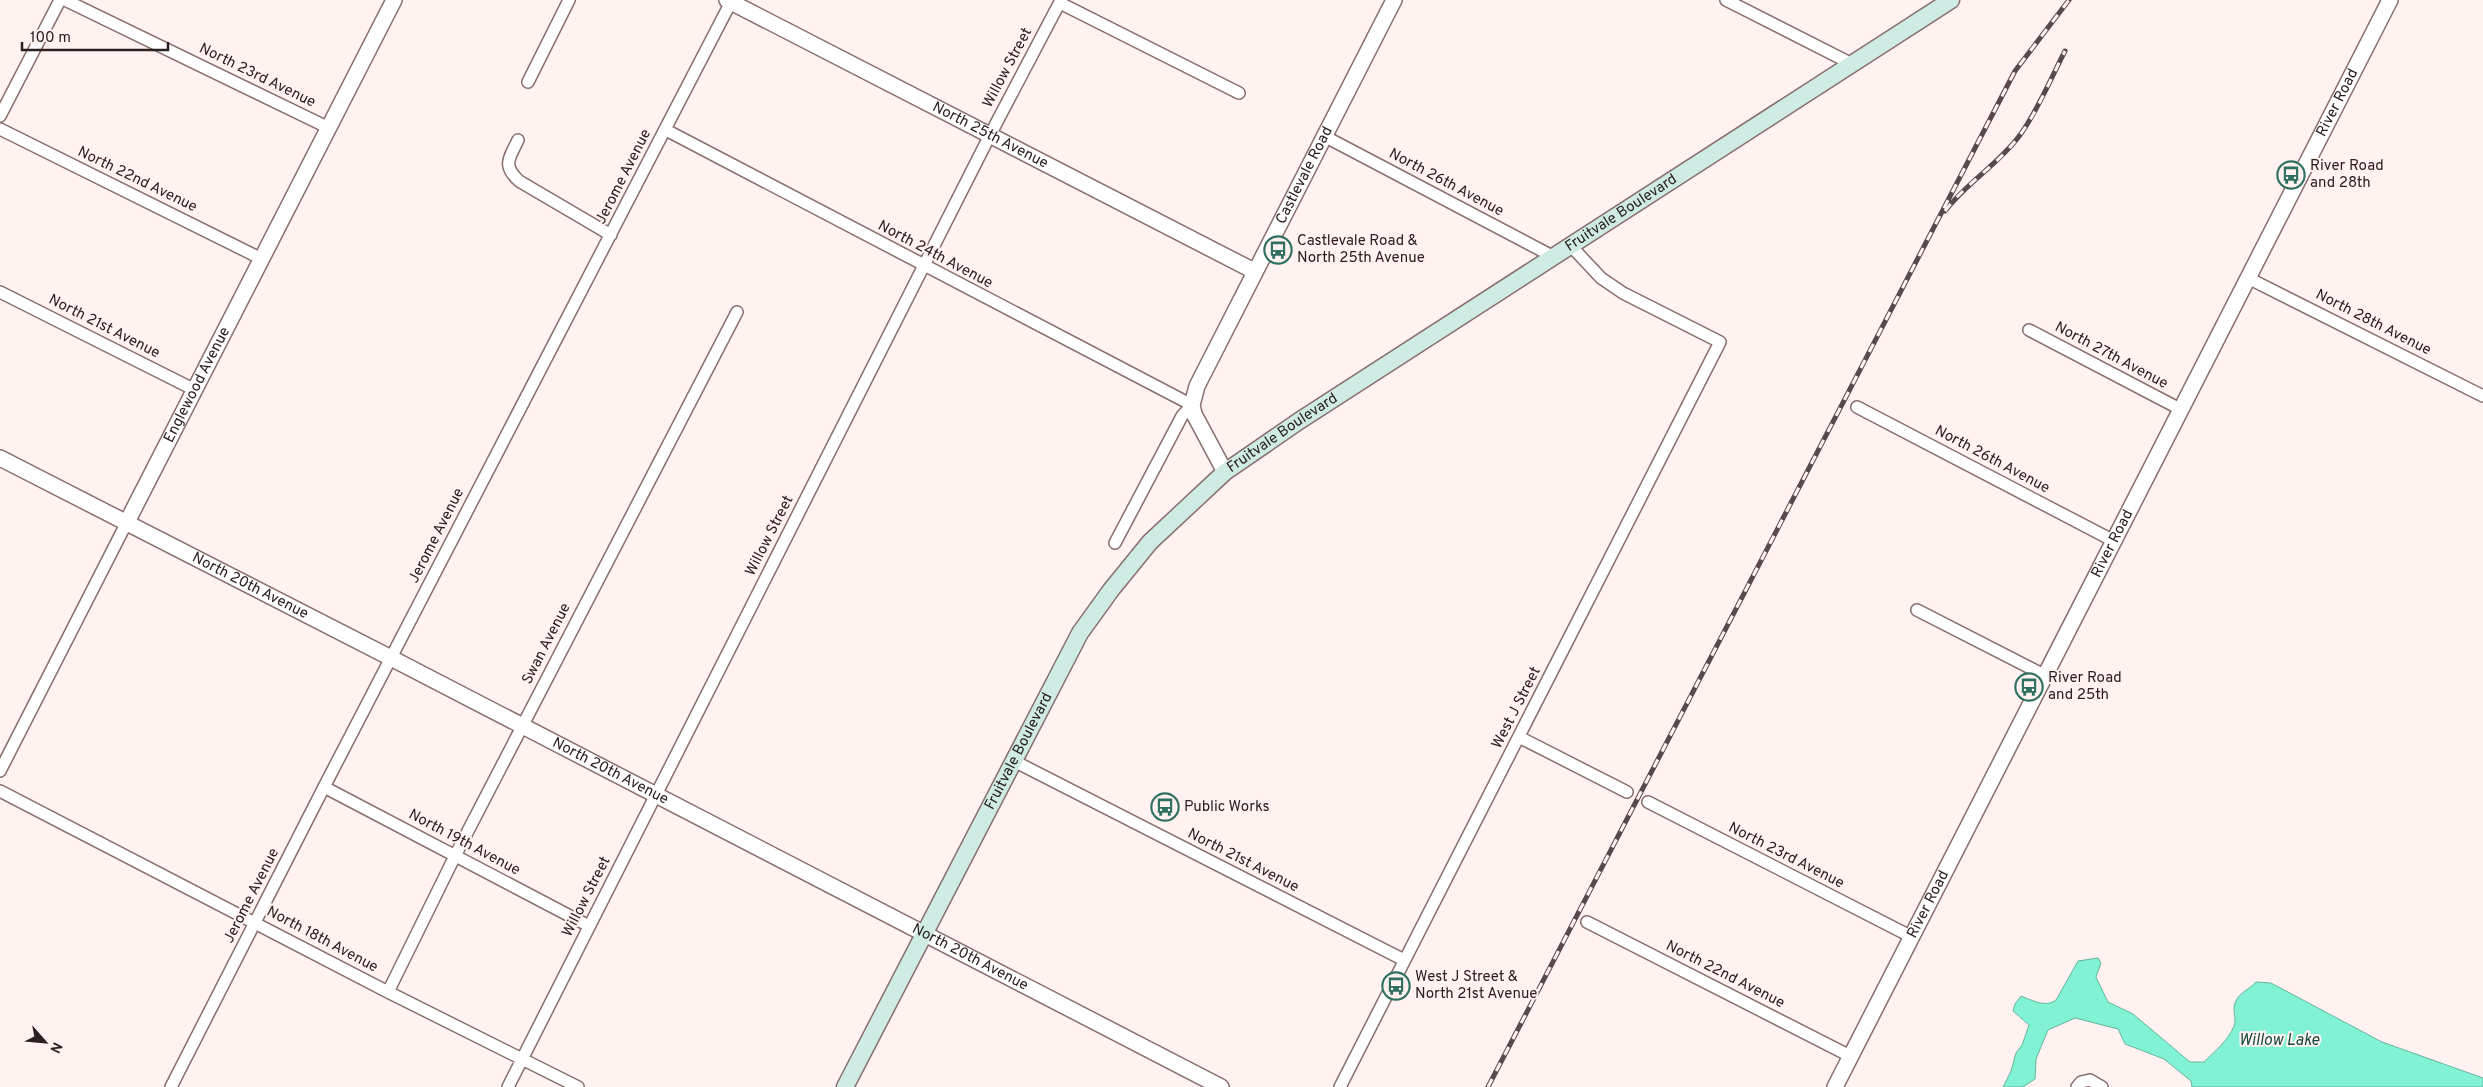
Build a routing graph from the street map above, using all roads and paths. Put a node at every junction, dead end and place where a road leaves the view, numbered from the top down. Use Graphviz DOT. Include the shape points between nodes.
graph roads {
  1 [pos="60,0"];
  2 [pos="65,0"];
  3 [pos="394,0"];
  4 [pos="569,0"];
  5 [pos="1394,0"];
  6 [pos="1726,0"];
  7 [pos="1951,0"];
  8 [pos="2390,0"];
  9 [pos="730,1"];
  10 [pos="1060,2"];
  11 [pos="1852,64"];
  12 [pos="528,82"];
  13 [pos="1239,92"];
  14 [pos="0,116"];
  15 [pos="329,128"];
  16 [pos="0,129"];
  17 [pos="666,130"];
  18 [pos="990,135"];
  19 [pos="1324,136"];
  20 [pos="518,140"];
  21 [pos="611,235"];
  22 [pos="1572,246"];
  23 [pos="1554,257"];
  24 [pos="262,259"];
  25 [pos="925,267"];
  26 [pos="1254,271"];
  27 [pos="2248,278"];
  28 [pos="0,292"];
  29 [pos="737,312"];
  30 [pos="2029,330"];
  31 [pos="195,390"];
  32 [pos="2483,396"];
  33 [pos="1192,405"];
  34 [pos="1857,407"];
  35 [pos="2180,409"];
  36 [pos="0,458"];
  37 [pos="1225,472"];
  38 [pos="127,522"];
  39 [pos="2112,540"];
  40 [pos="1115,543"];
  41 [pos="1917,610"];
  42 [pos="391,658"];
  43 [pos="2044,675"];
  44 [pos="522,726"];
  45 [pos="1519,737"];
  46 [pos="1014,761"];
  47 [pos="0,771"];
  48 [pos="324,787"];
  49 [pos="0,791"];
  50 [pos="1627,792"];
  51 [pos="655,794"];
  52 [pos="1648,802"];
  53 [pos="455,856"];
  54 [pos="256,922"];
  55 [pos="1587,922"];
  56 [pos="589,926"];
  57 [pos="924,934"];
  58 [pos="1910,936"];
  59 [pos="1404,960"];
  60 [pos="388,992"];
  61 [pos="1850,1056"];
  62 [pos="522,1058"];
  63 [pos="171,1087"];
  64 [pos="508,1087"];
  65 [pos="578,1087"];
  66 [pos="845,1087"];
  67 [pos="1221,1087"];
  68 [pos="1340,1087"];
  69 [pos="1835,1087"];
  70 [pos="2077,1087"];
  71 [pos="2102,1087"];
  1 -- 14 [label="street"];
  2 -- 15 [label="street, North 23rd Avenue"];
  3 -- 15 [label="street, Englewood Avenue"];
  4 -- 12 [label="street"];
  5 -- 19 [label="street, Castlevale Road"];
  6 -- 11 [label="street"];
  7 -- 11 [label="main road, Fruitvale Boulevard"];
  8 -- 27 [label="street, River Road"];
  9 -- 17 [label="street, Jerome Avenue"];
  9 -- 18 [label="street, North 25th Avenue"];
  10 -- 13 [label="street"];
  10 -- 18 [label="street, Willow Street"];
  11 -- 22 [label="main road, Fruitvale Boulevard"];
  15 -- 24 [label="street, Englewood Avenue"];
  16 -- 24 [label="street, North 22nd Avenue"];
  17 -- 21 [label="street, Jerome Avenue"];
  17 -- 25 [label="street, North 24th Avenue"];
  18 -- 25 [label="street, Willow Street"];
  18 -- 26 [label="street, North 25th Avenue"];
  19 -- 23 [label="street, North 26th Avenue"];
  19 -- 26 [label="street, Castlevale Road"];
  20 -- 21 [label="street" via="508,159 509,171"];
  21 -- 42 [label="street, Jerome Avenue"];
  22 -- 23 [label="main road, Fruitvale Boulevard"];
  22 -- 45 [label="street, West J Street" via="1601,278 1623,293 1720,342"];
  23 -- 37 [label="main road, Fruitvale Boulevard"];
  24 -- 31 [label="street, Englewood Avenue"];
  25 -- 33 [label="street, North 24th Avenue"];
  25 -- 51 [label="street, Willow Street"];
  26 -- 33 [label="street, Castlevale Road" via="1197,386"];
  27 -- 32 [label="street, North 28th Avenue"];
  27 -- 35 [label="street, River Road"];
  28 -- 31 [label="street, North 21st Avenue"];
  29 -- 44 [label="street, Swan Avenue"];
  30 -- 35 [label="street, North 27th Avenue"];
  31 -- 38 [label="street, Englewood Avenue"];
  33 -- 37 [label="street"];
  33 -- 40 [label="street, Castlevale Road" via="1182,416"];
  34 -- 39 [label="street, North 26th Avenue"];
  35 -- 39 [label="street, River Road"];
  36 -- 38 [label="street, North 20th Avenue"];
  37 -- 46 [label="main road, Fruitvale Boulevard" via="1150,542 1111,590 1080,633"];
  38 -- 42 [label="street, North 20th Avenue"];
  38 -- 47 [label="street, Englewood Avenue"];
  39 -- 43 [label="street, River Road"];
  41 -- 43 [label="street"];
  42 -- 44 [label="street, North 20th Avenue"];
  42 -- 48 [label="street, Jerome Avenue"];
  43 -- 58 [label="street, River Road"];
  44 -- 51 [label="street, North 20th Avenue"];
  44 -- 53 [label="street, Swan Avenue"];
  45 -- 50 [label="street"];
  45 -- 59 [label="street, West J Street"];
  46 -- 57 [label="main road, Fruitvale Boulevard"];
  46 -- 59 [label="street, North 21st Avenue"];
  48 -- 53 [label="street, North 19th Avenue"];
  48 -- 54 [label="street, Jerome Avenue"];
  49 -- 54 [label="street, North 18th Avenue"];
  51 -- 56 [label="street, Willow Street"];
  51 -- 57 [label="street, North 20th Avenue"];
  52 -- 58 [label="street, North 23rd Avenue"];
  53 -- 56 [label="street, North 19th Avenue"];
  53 -- 60 [label="street, Swan Avenue"];
  54 -- 60 [label="street, North 18th Avenue"];
  54 -- 63 [label="street, Jerome Avenue"];
  55 -- 61 [label="street, North 22nd Avenue"];
  56 -- 62 [label="street, Willow Street"];
  57 -- 66 [label="main road, Fruitvale Boulevard"];
  57 -- 67 [label="street, North 20th Avenue"];
  58 -- 61 [label="street, River Road"];
  59 -- 68 [label="street, West J Street"];
  60 -- 62 [label="street, North 18th Avenue"];
  61 -- 69 [label="street, River Road"];
  62 -- 64 [label="street, Willow Street"];
  62 -- 65 [label="street, North 18th Avenue"];
  70 -- 71 [label="street" via="2081,1082 2090,1080"];
}
